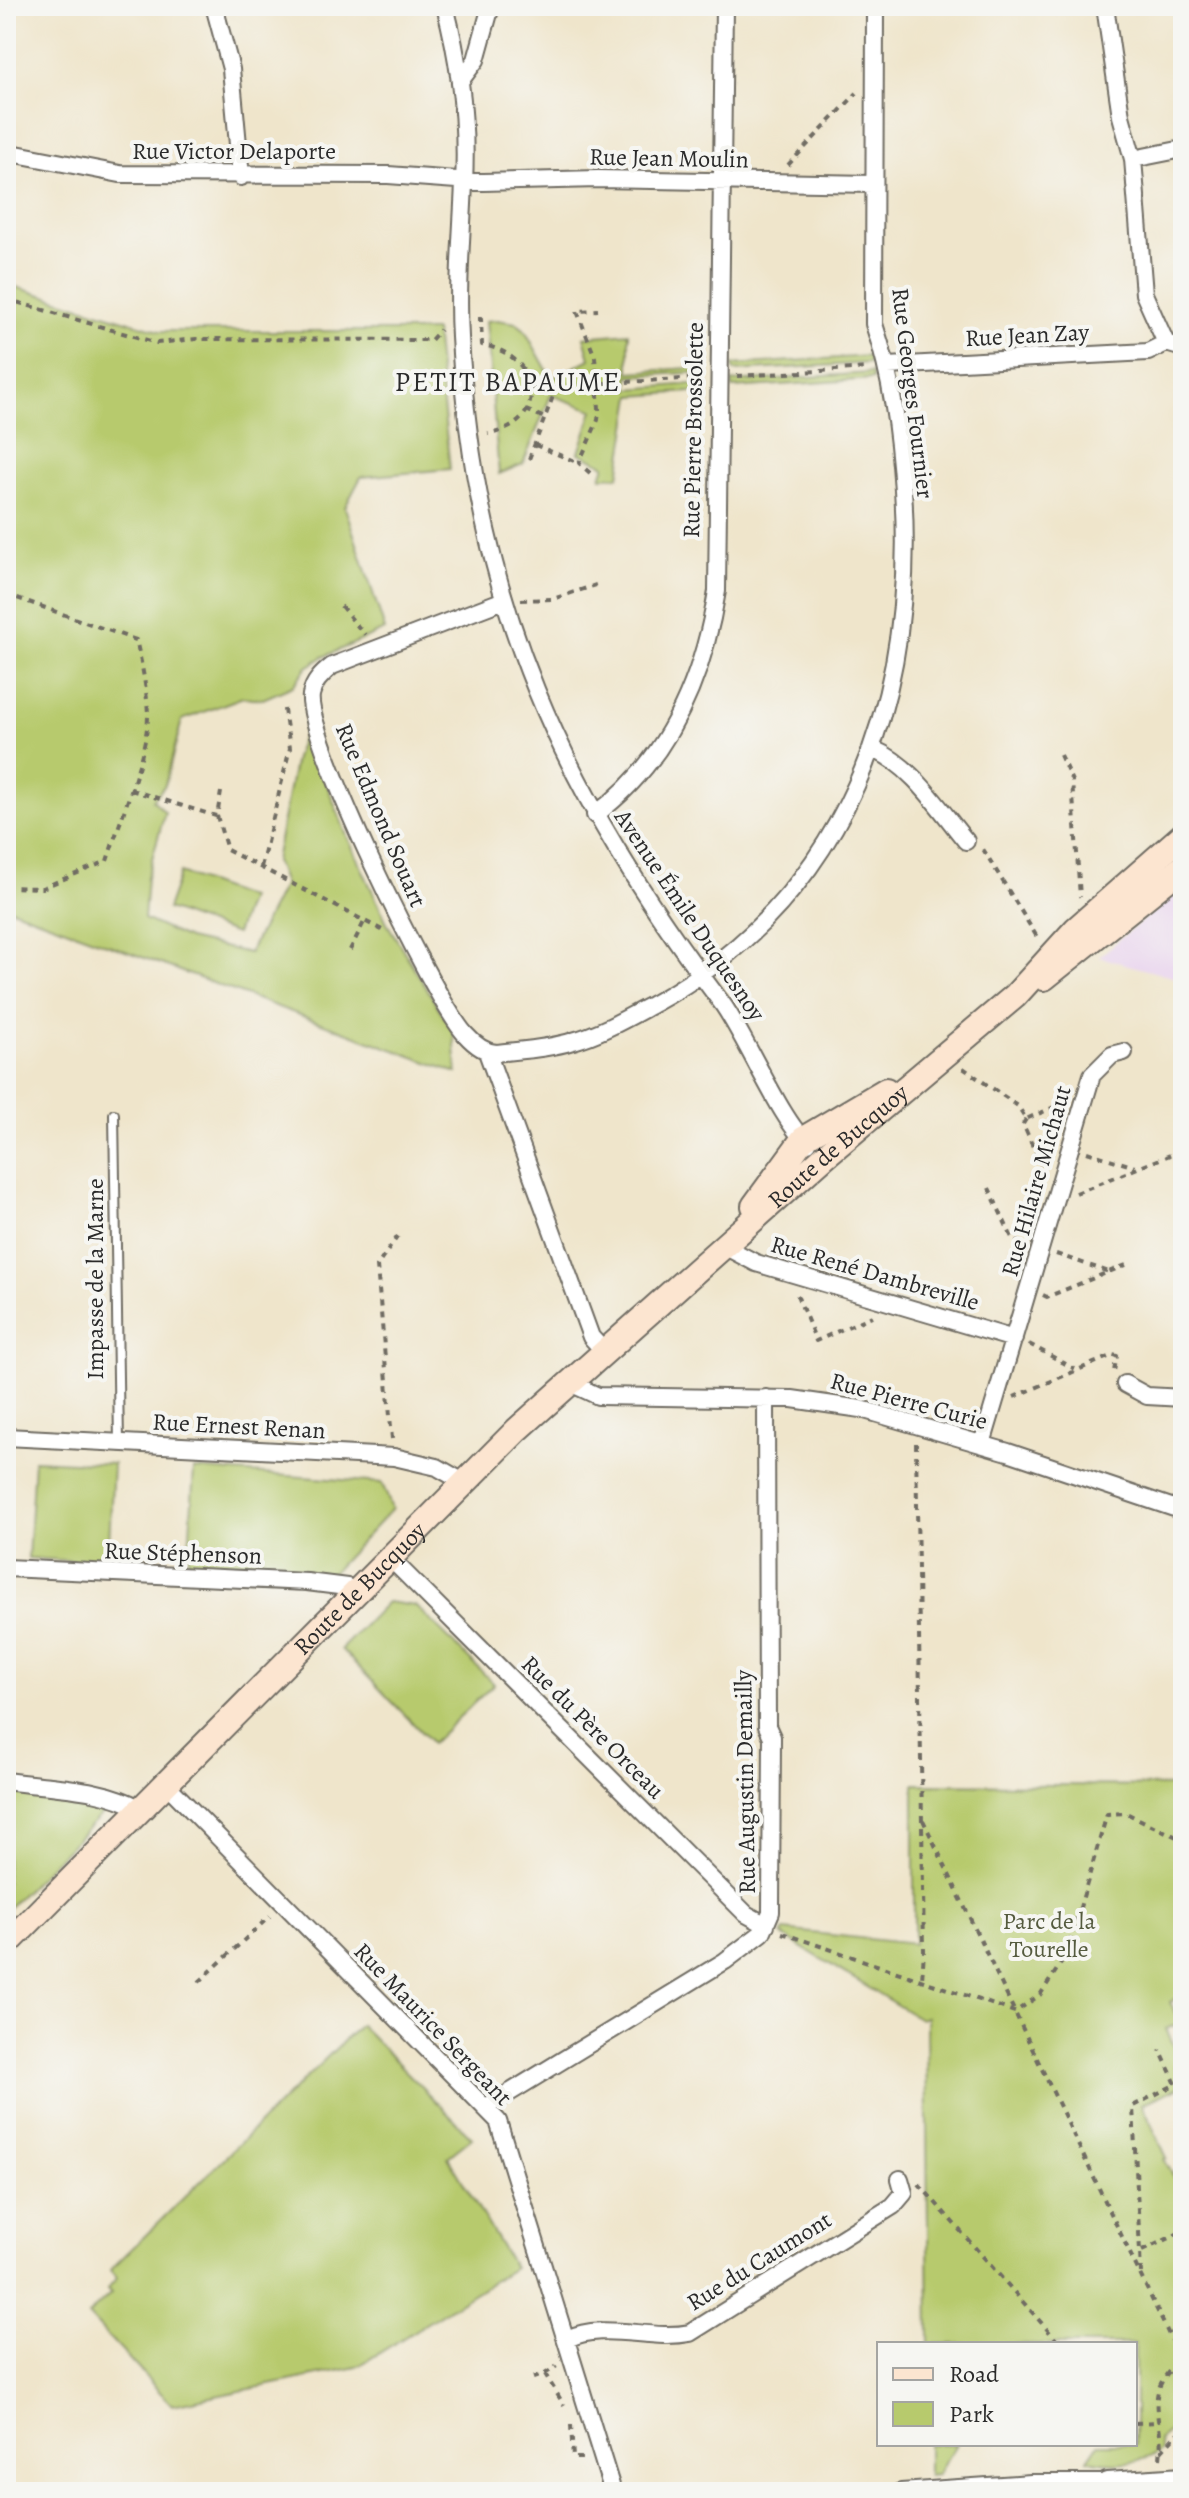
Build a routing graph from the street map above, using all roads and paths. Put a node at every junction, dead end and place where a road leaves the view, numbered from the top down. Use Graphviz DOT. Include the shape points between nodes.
graph roads {
  1 [pos="214,6"];
  2 [pos="445,6"];
  3 [pos="491,6"];
  4 [pos="724,6"];
  5 [pos="875,6"];
  6 [pos="1105,6"];
  7 [pos="461,80"];
  8 [pos="874,86"];
  9 [pos="721,139"];
  10 [pos="1183,149"];
  11 [pos="6,152"];
  12 [pos="1133,159"];
  13 [pos="241,177"];
  14 [pos="465,181"];
  15 [pos="668,181"];
  16 [pos="721,184"];
  17 [pos="769,184"];
  18 [pos="872,184"];
  19 [pos="6,299"];
  20 [pos="598,310"];
  21 [pos="459,319"];
  22 [pos="1166,343"];
  23 [pos="1183,348"];
  24 [pos="888,366"];
  25 [pos="557,386"];
  26 [pos="526,410"];
  27 [pos="545,418"];
  28 [pos="468,437"];
  29 [pos="535,445"];
  30 [pos="529,459"];
  31 [pos="579,463"];
  32 [pos="590,473"];
  33 [pos="596,585"];
  34 [pos="6,594"];
  35 [pos="504,600"];
  36 [pos="341,606"];
  37 [pos="374,650"];
  38 [pos="283,703"];
  39 [pos="873,749"];
  40 [pos="1060,755"];
  41 [pos="131,790"];
  42 [pos="221,792"];
  43 [pos="595,815"];
  44 [pos="217,816"];
  45 [pos="1183,835"];
  46 [pos="966,841"];
  47 [pos="261,867"];
  48 [pos="1183,867"];
  49 [pos="6,887"];
  50 [pos="1093,914"];
  51 [pos="365,920"];
  52 [pos="409,937"];
  53 [pos="350,950"];
  54 [pos="1051,955"];
  55 [pos="701,977"];
  56 [pos="1015,996"];
  57 [pos="953,1049"];
  58 [pos="487,1052"];
  59 [pos="1124,1052"];
  60 [pos="952,1075"];
  61 [pos="1085,1099"];
  62 [pos="114,1114"];
  63 [pos="1026,1119"];
  64 [pos="803,1139"];
  65 [pos="1071,1147"];
  66 [pos="826,1155"];
  67 [pos="1170,1155"];
  68 [pos="1138,1168"];
  69 [pos="1064,1172"];
  70 [pos="1059,1189"];
  71 [pos="781,1195"];
  72 [pos="400,1233"];
  73 [pos="724,1246"];
  74 [pos="1126,1265"];
  75 [pos="795,1275"];
  76 [pos="1029,1290"];
  77 [pos="880,1300"];
  78 [pos="1014,1339"];
  79 [pos="603,1350"];
  80 [pos="1075,1369"];
  81 [pos="568,1382"];
  82 [pos="1125,1384"];
  83 [pos="766,1398"];
  84 [pos="1183,1398"];
  85 [pos="909,1421"];
  86 [pos="989,1421"];
  87 [pos="6,1437"];
  88 [pos="119,1444"];
  89 [pos="982,1444"];
  90 [pos="394,1457"];
  91 [pos="465,1483"];
  92 [pos="1183,1511"];
  93 [pos="390,1558"];
  94 [pos="6,1568"];
  95 [pos="356,1594"];
  96 [pos="6,1781"];
  97 [pos="166,1784"];
  98 [pos="141,1809"];
  99 [pos="923,1820"];
  100 [pos="1183,1840"];
  101 [pos="265,1922"];
  102 [pos="766,1925"];
  103 [pos="6,1945"];
  104 [pos="922,1980"];
  105 [pos="199,1982"];
  106 [pos="1015,2012"];
  107 [pos="1160,2050"];
  108 [pos="486,2107"];
  109 [pos="900,2179"];
  110 [pos="927,2188"];
  111 [pos="1183,2231"];
  112 [pos="1142,2251"];
  113 [pos="1141,2275"];
  114 [pos="567,2339"];
  115 [pos="1058,2342"];
  116 [pos="1182,2360"];
  117 [pos="550,2371"];
  118 [pos="545,2374"];
  119 [pos="533,2378"];
  120 [pos="1156,2422"];
  121 [pos="1137,2423"];
  122 [pos="1183,2428"];
  123 [pos="1161,2451"];
  124 [pos="573,2458"];
  125 [pos="1183,2478"];
  126 [pos="1160,2480"];
  127 [pos="1107,2488"];
  128 [pos="613,2492"];
  129 [pos="901,2492"];
  1 -- 13 [label="street" via="231,69"];
  2 -- 7 [label="street, Avenue Émile Duquesnoy"];
  3 -- 7 [label="street" via="476,60"];
  4 -- 9 [label="street, Rue Pierre Brossolette"];
  5 -- 8 [label="street, Rue Georges Fournier"];
  6 -- 12 [label="street" via="1121,116"];
  7 -- 14 [label="street, Avenue Émile Duquesnoy"];
  8 -- 17 [label="path" via="859,91"];
  8 -- 18 [label="street, Rue Georges Fournier"];
  9 -- 15 [label="path" via="713,139"];
  9 -- 16 [label="street, Rue Pierre Brossolette"];
  10 -- 12 [label="street"];
  11 -- 13 [label="street, Rue Victor Delaporte" via="120,174"];
  12 -- 22 [label="street" via="1144,294"];
  13 -- 14 [label="street, Rue Victor Delaporte" via="388,175"];
  14 -- 15 [label="street, Rue Jean Moulin"];
  14 -- 21 [label="street, Avenue Émile Duquesnoy"];
  15 -- 16 [label="street, Rue Jean Moulin"];
  16 -- 17 [label="street, Rue Jean Moulin"];
  16 -- 43 [label="street, Rue Pierre Brossolette" via="713,615 696,680 679,718 656,756"];
  17 -- 18 [label="street, Rue Jean Moulin"];
  18 -- 24 [label="street, Rue Georges Fournier" via="874,324"];
  19 -- 21 [label="path" via="157,343 431,340 440,333 440,319"];
  20 -- 31 [label="path" via="577,311 595,357 599,409"];
  21 -- 26 [label="path" via="481,319 482,345 519,360 531,387"];
  21 -- 28 [label="street, Avenue Émile Duquesnoy"];
  22 -- 23 [label="street"];
  22 -- 24 [label="street, Rue Jean Zay" via="1148,352"];
  24 -- 39 [label="street, Rue Georges Fournier" via="905,524 901,632"];
  25 -- 27 [label="path"];
  26 -- 27 [label="path"];
  26 -- 28 [label="path" via="513,427"];
  27 -- 29 [label="path"];
  28 -- 35 [label="street, Avenue Émile Duquesnoy"];
  29 -- 30 [label="path"];
  29 -- 31 [label="path"];
  31 -- 32 [label="path"];
  33 -- 35 [label="path" via="553,599"];
  34 -- 41 [label="path" via="136,640 148,718"];
  35 -- 37 [label="street, Rue Edmond Souart"];
  35 -- 43 [label="street, Avenue Émile Duquesnoy" via="527,672"];
  36 -- 37 [label="path"];
  37 -- 52 [label="street, Rue Edmond Souart" via="322,673 310,697 315,724 350,813"];
  38 -- 47 [label="path" via="290,748"];
  39 -- 46 [label="street" via="906,772"];
  39 -- 55 [label="street, Rue Georges Fournier" via="837,823 803,875 752,932"];
  40 -- 50 [label="path" via="1072,781 1081,903"];
  41 -- 44 [label="path"];
  41 -- 49 [label="path" via="107,861 42,888"];
  42 -- 44 [label="path"];
  43 -- 55 [label="street, Avenue Émile Duquesnoy"];
  44 -- 47 [label="path" via="227,850"];
  45 -- 50 [label="main road, Route de Bucquoy"];
  46 -- 54 [label="path" via="978,841"];
  47 -- 51 [label="path"];
  48 -- 56 [label="main road, Route de Bucquoy" via="1070,959"];
  50 -- 54 [label="main road, Route de Bucquoy"];
  51 -- 52 [label="path" via="390,935"];
  51 -- 53 [label="path"];
  52 -- 58 [label="street, Rue Edmond Souart" via="465,1034"];
  54 -- 56 [label="main road, Route de Bucquoy"];
  55 -- 58 [label="street" via="573,1042"];
  55 -- 64 [label="street, Avenue Émile Duquesnoy" via="724,1005"];
  56 -- 57 [label="main road, Route de Bucquoy"];
  57 -- 64 [label="main road, Route de Bucquoy"];
  57 -- 66 [label="main road, Route de Bucquoy"];
  58 -- 79 [label="street, Rue Edmond Souart" via="591,1337"];
  59 -- 61 [label="street, Rue Hilaire Michaut" via="1112,1055 1092,1075"];
  60 -- 63 [label="path" via="961,1066 1018,1106"];
  61 -- 63 [label="path"];
  61 -- 65 [label="street, Rue Hilaire Michaut"];
  62 -- 88 [label="lane, Impasse de la Marne"];
  63 -- 69 [label="path" via="1023,1124 1040,1163"];
  64 -- 66 [label="street"];
  64 -- 71 [label="street" via="802,1164"];
  64 -- 73 [label="main road, Route de Bucquoy"];
  65 -- 68 [label="path"];
  65 -- 69 [label="street, Rue Hilaire Michaut"];
  66 -- 71 [label="main road, Route de Bucquoy"];
  67 -- 68 [label="path"];
  68 -- 70 [label="path" via="1074,1194"];
  69 -- 70 [label="street, Rue Hilaire Michaut"];
  70 -- 76 [label="street, Rue Hilaire Michaut"];
  71 -- 73 [label="main road, Route de Bucquoy"];
  72 -- 90 [label="path" via="377,1266"];
  73 -- 75 [label="street, Rue René Dambreville"];
  73 -- 79 [label="main road, Route de Bucquoy"];
  74 -- 76 [label="path" via="1047,1297"];
  75 -- 77 [label="street, Rue René Dambreville"];
  75 -- 77 [label="path" via="794,1287 816,1341 873,1316"];
  76 -- 78 [label="street, Rue Hilaire Michaut"];
  77 -- 78 [label="street, Rue René Dambreville"];
  78 -- 80 [label="path"];
  78 -- 86 [label="street, Rue Hilaire Michaut"];
  79 -- 81 [label="main road, Route de Bucquoy"];
  80 -- 82 [label="path" via="1117,1356 1114,1372"];
  80 -- 86 [label="path" via="1015,1396 1005,1404 998,1424"];
  81 -- 83 [label="street, Rue Pierre Curie" via="598,1396"];
  81 -- 91 [label="main road, Route de Bucquoy"];
  82 -- 84 [label="street" via="1147,1396"];
  83 -- 85 [label="street, Rue Pierre Curie" via="824,1402"];
  83 -- 102 [label="street, Rue Augustin Demailly" via="773,1883"];
  85 -- 89 [label="street, Rue Pierre Curie"];
  85 -- 99 [label="path" via="917,1453"];
  86 -- 89 [label="street, Rue Hilaire Michaut"];
  87 -- 88 [label="street, Rue Ernest Renan"];
  88 -- 90 [label="street, Rue Ernest Renan"];
  89 -- 92 [label="street, Rue Pierre Curie"];
  90 -- 91 [label="street, Rue Ernest Renan" via="437,1467"];
  91 -- 93 [label="main road, Route de Bucquoy"];
  93 -- 95 [label="main road, Route de Bucquoy"];
  93 -- 102 [label="street, Rue du Père Orceau" via="746,1914"];
  94 -- 95 [label="street, Rue Stéphenson" via="307,1582 347,1587"];
  95 -- 97 [label="main road, Route de Bucquoy"];
  96 -- 98 [label="street" via="99,1791"];
  97 -- 98 [label="main road, Route de Bucquoy"];
  97 -- 108 [label="street, Rue Maurice Sergeant"];
  98 -- 103 [label="main road, Route de Bucquoy"];
  99 -- 104 [label="path"];
  99 -- 106 [label="path"];
  100 -- 106 [label="path" via="1126,1813 1107,1814 1066,1956 1040,1995"];
  101 -- 105 [label="path"];
  102 -- 104 [label="path"];
  102 -- 108 [label="street, Rue Augustin Demailly" via="725,1961"];
  104 -- 106 [label="path"];
  106 -- 113 [label="path"];
  107 -- 112 [label="path" via="1176,2084 1133,2106"];
  108 -- 114 [label="street, Rue Maurice Sergeant" via="498,2121 511,2155"];
  109 -- 114 [label="street, Rue du Caumont" via="904,2193 893,2206 690,2333 665,2338 602,2331"];
  110 -- 115 [label="path"];
  111 -- 112 [label="path"];
  112 -- 113 [label="path"];
  113 -- 116 [label="path"];
  114 -- 128 [label="street, Rue Maurice Sergeant"];
  116 -- 120 [label="path" via="1160,2384"];
  117 -- 118 [label="path"];
  118 -- 119 [label="path"];
  118 -- 124 [label="path" via="568,2413"];
  120 -- 121 [label="path"];
  120 -- 123 [label="path"];
  122 -- 123 [label="path"];
  123 -- 126 [label="path"];
  125 -- 126 [label="street"];
  126 -- 127 [label="street"];
  127 -- 129 [label="street" via="1031,2483"];
}
